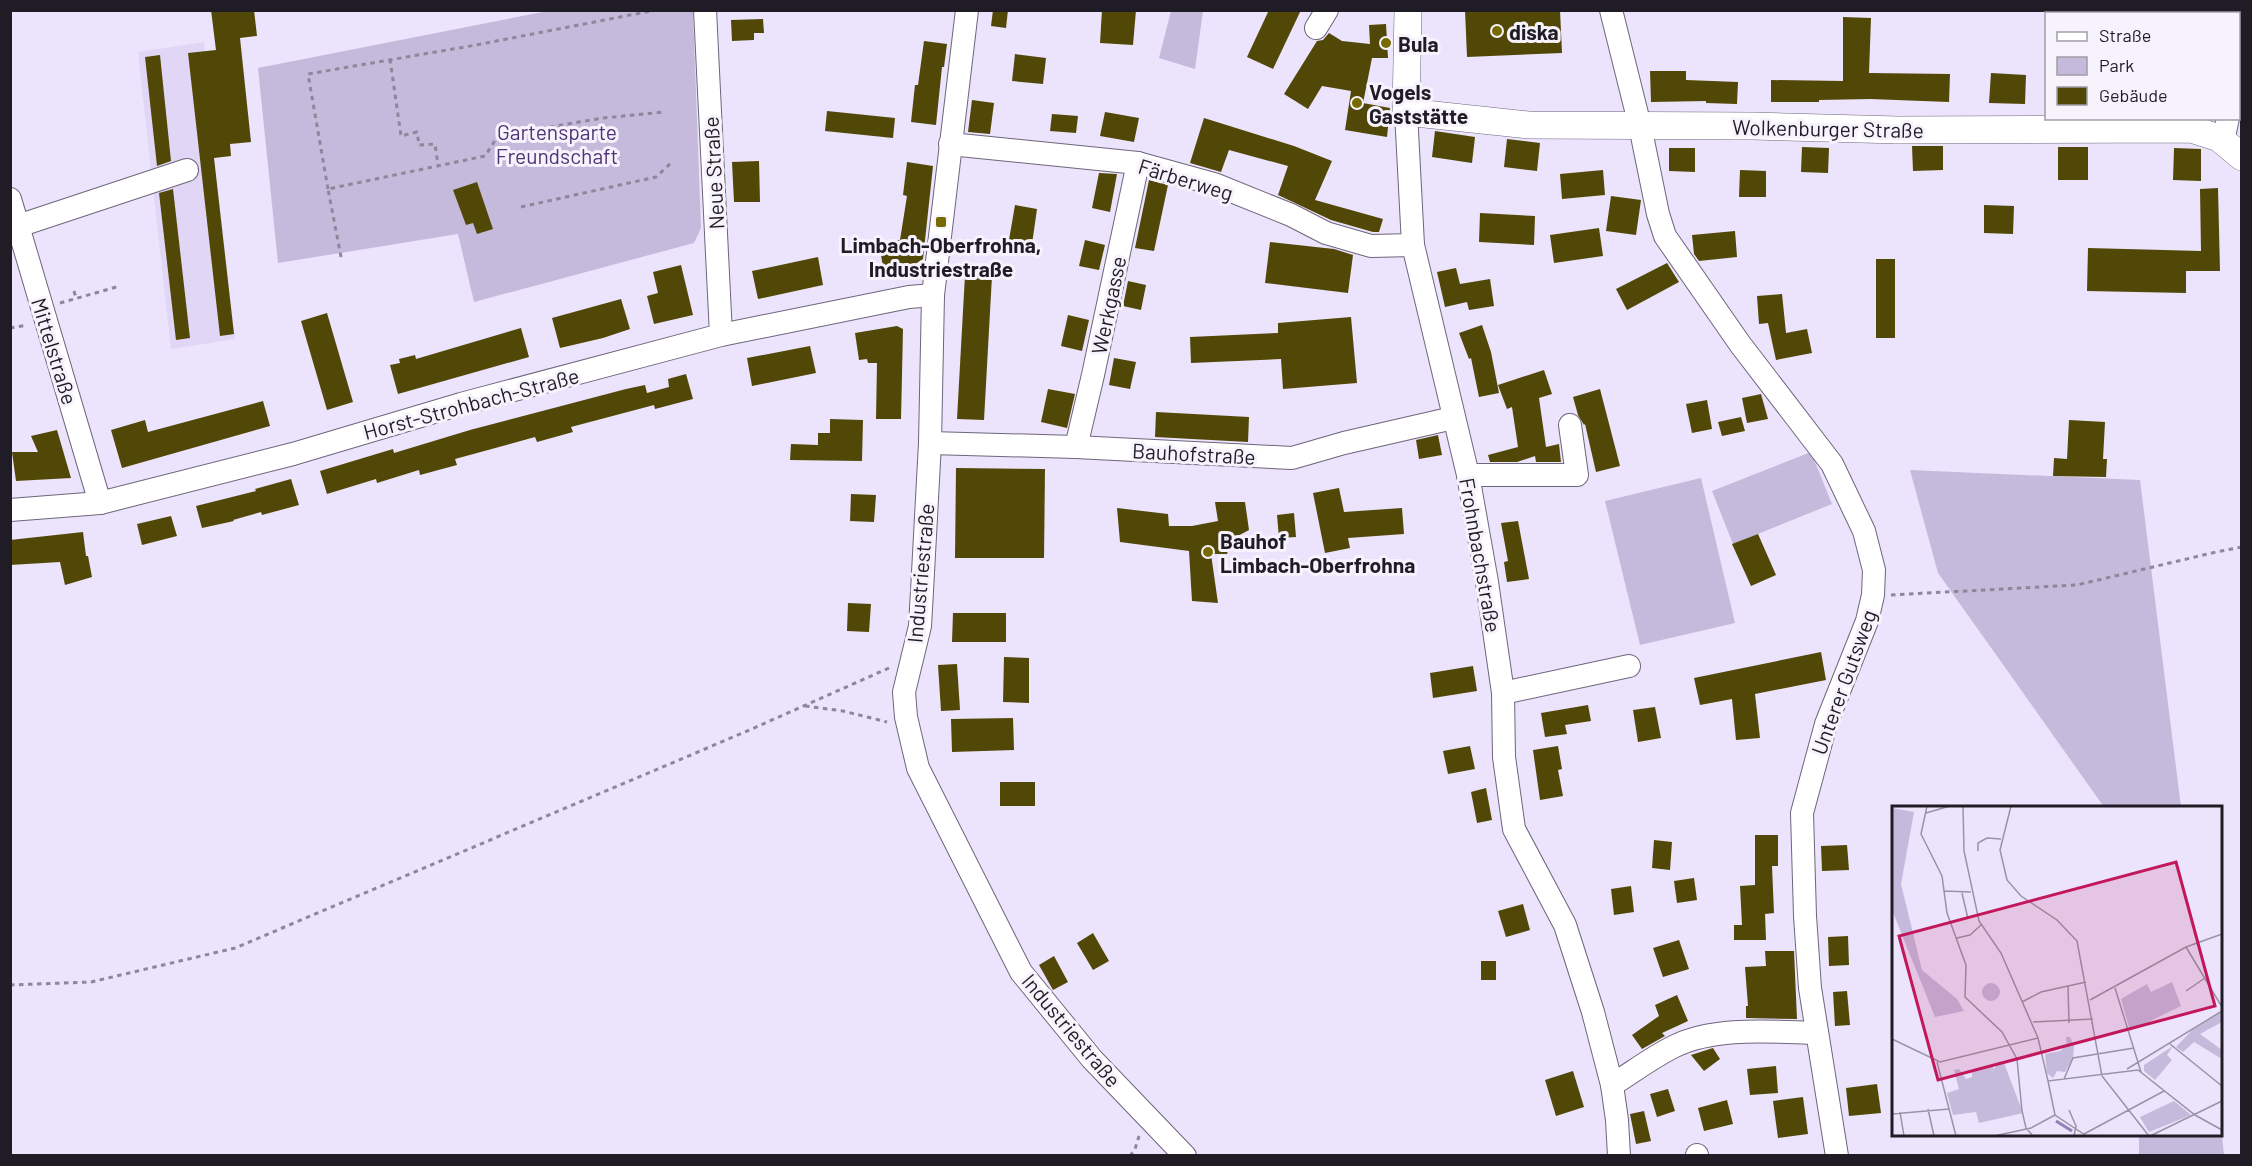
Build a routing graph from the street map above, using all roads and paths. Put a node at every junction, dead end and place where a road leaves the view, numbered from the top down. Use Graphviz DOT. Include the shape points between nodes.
graph roads {
  1 [pos="656,10"];
  2 [pos="705,10"];
  3 [pos="967,10"];
  4 [pos="1408,10"];
  5 [pos="1611,10"];
  6 [pos="390,59"];
  7 [pos="664,112"];
  8 [pos="1406,112"];
  9 [pos="1640,126"];
  10 [pos="2228,131"];
  11 [pos="950,144"];
  12 [pos="2241,157"];
  13 [pos="672,162"];
  14 [pos="1138,163"];
  15 [pos="438,166"];
  16 [pos="187,170"];
  17 [pos="328,189"];
  18 [pos="10,199"];
  19 [pos="521,207"];
  20 [pos="18,226"];
  21 [pos="1413,245"];
  22 [pos="341,257"];
  23 [pos="120,286"];
  24 [pos="74,291"];
  25 [pos="933,295"];
  26 [pos="76,298"];
  27 [pos="42,308"];
  28 [pos="721,335"];
  29 [pos="1453,418"];
  30 [pos="1570,425"];
  31 [pos="930,443"];
  32 [pos="1076,447"];
  33 [pos="1468,475"];
  34 [pos="100,503"];
  35 [pos="10,510"];
  36 [pos="2241,547"];
  37 [pos="1873,595"];
  38 [pos="913,657"];
  39 [pos="1629,666"];
  40 [pos="1503,693"];
  41 [pos="804,706"];
  42 [pos="911,739"];
  43 [pos="10,985"];
  44 [pos="1817,1033"];
  45 [pos="1612,1085"];
  46 [pos="1185,1155"];
  47 [pos="1618,1155"];
  48 [pos="1837,1155"];
  1 -- 6 [label="path"];
  2 -- 28 [label="street, Neue Straße"];
  3 -- 11 [label="street, Industriestraße"];
  4 -- 8 [label="main road, Frohnbachstraße"];
  5 -- 9 [label="street, Unterer Gutsweg"];
  6 -- 15 [label="path" via="400,136 417,132 419,145 435,144"];
  6 -- 17 [label="path" via="308,74"];
  7 -- 15 [label="path" via="498,136 485,156"];
  8 -- 9 [label="main road, Wolkenburger Straße" via="1528,125"];
  8 -- 21 [label="street, Frohnbachstraße"];
  9 -- 10 [label="main road, Wolkenburger Straße"];
  9 -- 37 [label="street, Unterer Gutsweg" via="1665,236 1740,344 1832,464 1864,531 1874,570"];
  10 -- 12 [label="main road, Wolkenburger Straße"];
  11 -- 14 [label="street, Färberweg"];
  11 -- 25 [label="street, Industriestraße"];
  13 -- 19 [label="path" via="656,177"];
  14 -- 21 [label="street, Färberweg" via="1214,184 1326,233 1371,246"];
  14 -- 32 [label="street, Werkgasse"];
  15 -- 17 [label="path"];
  16 -- 20 [label="street"];
  17 -- 22 [label="path"];
  18 -- 20 [label="street, Mittelstraße"];
  20 -- 27 [label="street, Mittelstraße"];
  21 -- 29 [label="street, Frohnbachstraße"];
  23 -- 26 [label="path"];
  24 -- 26 [label="path"];
  25 -- 28 [label="street, Horst-Strohbach-Straße"];
  25 -- 31 [label="street, Industriestraße"];
  26 -- 27 [label="path"];
  27 -- 34 [label="street, Mittelstraße"];
  28 -- 34 [label="street, Horst-Strohbach-Straße" via="461,404 293,454"];
  29 -- 32 [label="street, Bauhofstraße" via="1292,458"];
  29 -- 33 [label="street, Frohnbachstraße"];
  30 -- 33 [label="street" via="1577,475"];
  31 -- 32 [label="street, Bauhofstraße"];
  31 -- 38 [label="street, Industriestraße" via="920,626"];
  33 -- 40 [label="street, Frohnbachstraße"];
  34 -- 35 [label="street, Horst-Strohbach-Straße"];
  36 -- 37 [label="path" via="2078,585"];
  37 -- 44 [label="street, Unterer Gutsweg" via="1867,621 1826,724 1802,813 1805,916"];
  38 -- 41 [label="path"];
  38 -- 42 [label="street, Industriestraße" via="904,692"];
  39 -- 40 [label="street"];
  40 -- 45 [label="street, Frohnbachstraße" via="1504,758 1514,829 1564,925"];
  41 -- 42 [label="path" via="889,723"];
  41 -- 43 [label="path" via="235,948 92,982"];
  42 -- 46 [label="street, Industriestraße" via="918,768 1022,972 1092,1059"];
  44 -- 45 [label="street" via="1712,1035 1676,1045"];
  44 -- 48 [label="street, Unterer Gutsweg"];
  45 -- 47 [label="street, Frohnbachstraße"];
}
